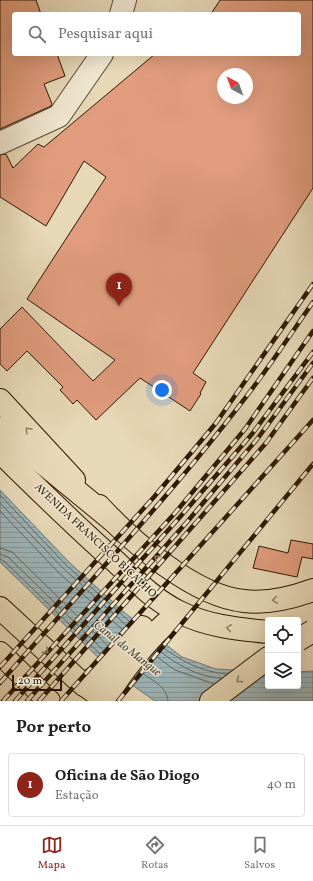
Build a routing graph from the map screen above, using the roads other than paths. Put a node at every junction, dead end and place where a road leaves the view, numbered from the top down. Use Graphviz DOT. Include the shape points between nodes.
graph roads {
  1 [pos="125,0"];
  2 [pos="122,12"];
  3 [pos="101,56"];
  4 [pos="0,143"];
  5 [pos="0,400"];
  6 [pos="0,428"];
  7 [pos="0,452"];
  8 [pos="112,520"];
  9 [pos="313,590"];
  10 [pos="0,608"];
  11 [pos="164,615"];
  12 [pos="313,631"];
  13 [pos="265,632"];
  14 [pos="301,632"];
  15 [pos="301,638"];
  16 [pos="0,653"];
  17 [pos="265,660"];
  18 [pos="112,673"];
  19 [pos="84,685"];
  20 [pos="46,700"];
  21 [pos="106,701"];
  22 [pos="211,701"];
  1 -- 2 [label="lane"];
  3 -- 4 [label="lane" via="59,116"];
  8 -- 5 [label="main road, one-way"];
  6 -- 8 [label="main road"];
  7 -- 11 [label="main road, AVENIDA FRANCISCO BICALHO" via="75,526 156,599"];
  9 -- 8 [label="main road, one-way" via="291,598 266,601 244,601 217,594 172,569 137,543"];
  10 -- 19 [label="main road, one-way"];
  13 -- 11 [label="main road, AVENIDA FRANCISCO BICALHO, one-way" via="223,627"];
  11 -- 18 [label="main road"];
  12 -- 14 [label="main road"];
  12 -- 15 [label="main road, bridge"];
  16 -- 20 [label="main road"];
  17 -- 22 [label="main road, one-way"];
  18 -- 19 [label="main road"];
  18 -- 21 [label="main road"];
  19 -- 21 [label="main road"];
}
